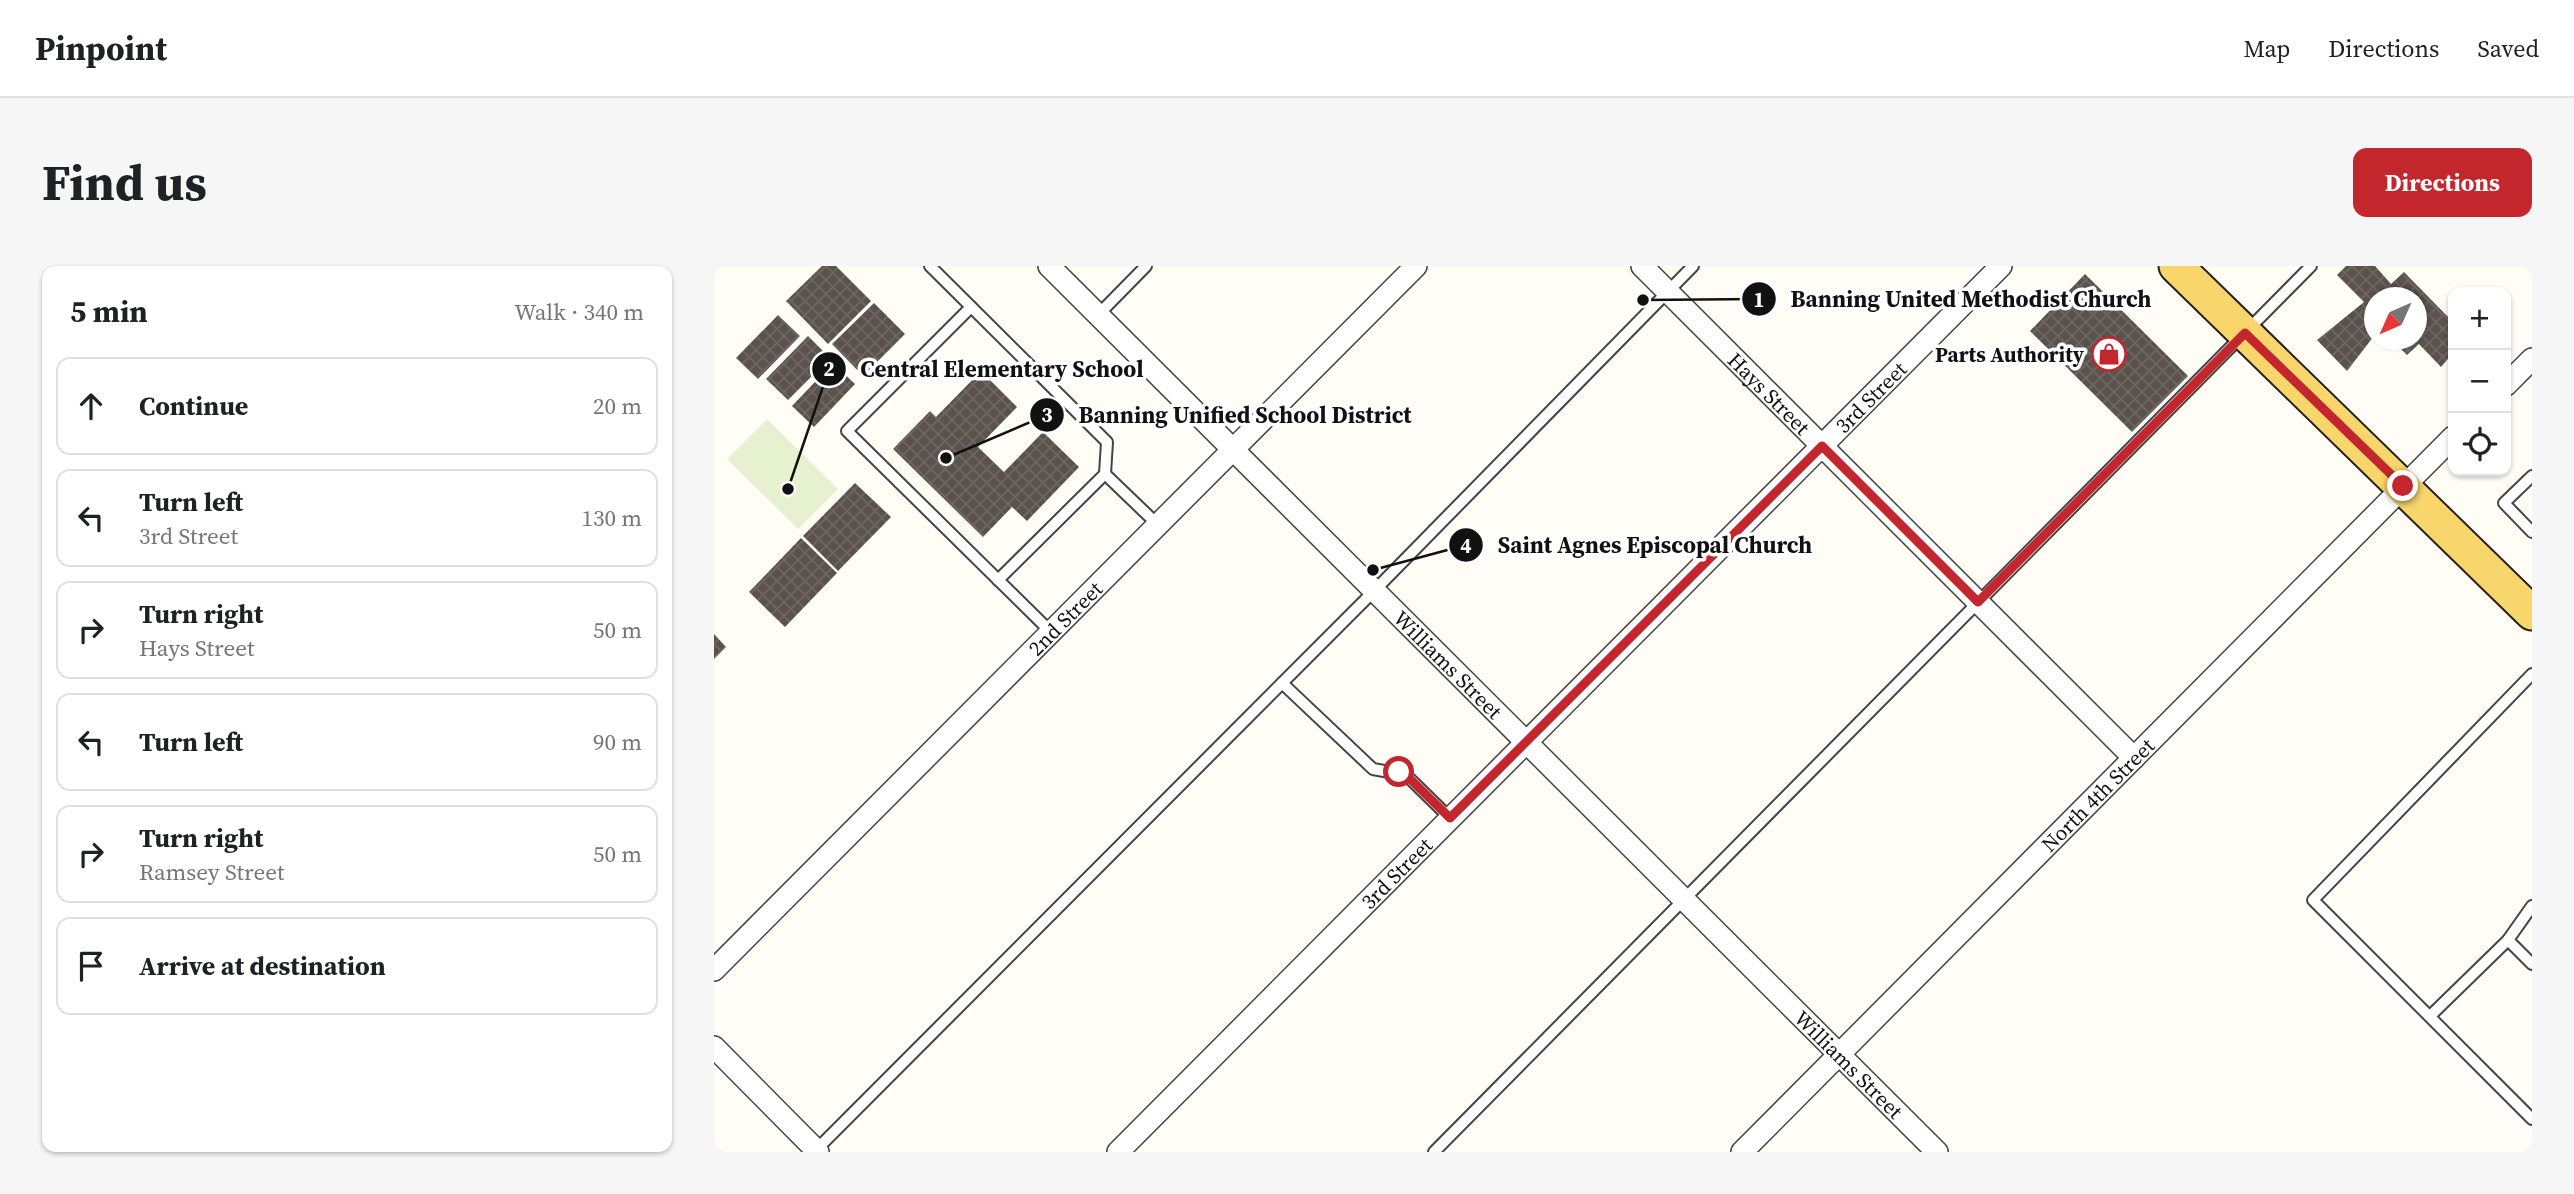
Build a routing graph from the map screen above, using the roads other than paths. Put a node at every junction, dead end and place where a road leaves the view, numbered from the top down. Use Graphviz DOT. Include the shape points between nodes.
graph roads {
  1 [pos="930,266"];
  2 [pos="1049,266"];
  3 [pos="1146,266"];
  4 [pos="1416,266"];
  5 [pos="1642,266"];
  6 [pos="1693,266"];
  7 [pos="2001,266"];
  8 [pos="2176,266"];
  9 [pos="2311,266"];
  10 [pos="1668,292"];
  11 [pos="971,307"];
  12 [pos="1098,315"];
  13 [pos="2245,333"];
  14 [pos="2532,359"];
  15 [pos="2511,380"];
  16 [pos="2448,441"];
  17 [pos="1822,446"];
  18 [pos="1233,450"];
  19 [pos="1105,474"];
  20 [pos="2532,477"];
  21 [pos="2403,486"];
  22 [pos="1157,524"];
  23 [pos="2532,532"];
  24 [pos="998,580"];
  25 [pos="1374,591"];
  26 [pos="1978,602"];
  27 [pos="2532,613"];
  28 [pos="1051,632"];
  29 [pos="2532,674"];
  30 [pos="1282,684"];
  31 [pos="1526,742"];
  32 [pos="2134,758"];
  33 [pos="1450,818"];
  34 [pos="1684,900"];
  35 [pos="2532,906"];
  36 [pos="2508,940"];
  37 [pos="2532,964"];
  38 [pos="714,970"];
  39 [pos="2430,1016"];
  40 [pos="714,1047"];
  41 [pos="1839,1055"];
  42 [pos="2532,1119"];
  43 [pos="817,1151"];
  44 [pos="1118,1152"];
  45 [pos="1434,1152"];
  46 [pos="1742,1152"];
  47 [pos="1937,1152"];
  1 -- 11 [label="lane"];
  2 -- 12 [label="street, Williams Street"];
  3 -- 12 [label="lane"];
  4 -- 18 [label="street, 2nd Street"];
  5 -- 10 [label="street, Hays Street"];
  6 -- 10 [label="lane"];
  7 -- 17 [label="street, 3rd Street"];
  8 -- 13 [label="main road"];
  9 -- 13 [label="lane"];
  10 -- 17 [label="street, Hays Street"];
  10 -- 25 [label="lane"];
  11 -- 19 [label="lane" via="1107,442"];
  11 -- 24 [label="lane" via="847,431"];
  12 -- 18 [label="street, Williams Street"];
  13 -- 21 [label="main road"];
  13 -- 26 [label="lane"];
  14 -- 15 [label="street"];
  16 -- 21 [label="street, North 4th Street"];
  17 -- 26 [label="street, Hays Street"];
  17 -- 31 [label="street, 3rd Street"];
  18 -- 22 [label="street, 2nd Street"];
  18 -- 25 [label="street, Williams Street"];
  19 -- 22 [label="lane"];
  19 -- 24 [label="lane"];
  20 -- 23 [label="lane" via="2504,503"];
  21 -- 27 [label="main road"];
  21 -- 32 [label="street, North 4th Street"];
  22 -- 28 [label="street, 2nd Street"];
  24 -- 28 [label="lane"];
  25 -- 30 [label="lane"];
  25 -- 31 [label="street, Williams Street"];
  26 -- 32 [label="street, Hays Street"];
  26 -- 34 [label="lane"];
  28 -- 38 [label="street, 2nd Street"];
  29 -- 39 [label="lane" via="2313,900"];
  30 -- 33 [label="lane" via="1373,769 1406,775"];
  30 -- 43 [label="lane"];
  31 -- 33 [label="street, 3rd Street"];
  31 -- 34 [label="street, Williams Street"];
  32 -- 41 [label="street, North 4th Street"];
  33 -- 44 [label="street, 3rd Street"];
  34 -- 41 [label="street, Williams Street"];
  34 -- 45 [label="lane"];
  35 -- 36 [label="lane"];
  36 -- 37 [label="lane"];
  36 -- 39 [label="lane"];
  39 -- 42 [label="lane"];
  40 -- 43 [label="street"];
  41 -- 46 [label="street, North 4th Street"];
  41 -- 47 [label="street, Williams Street"];
}
